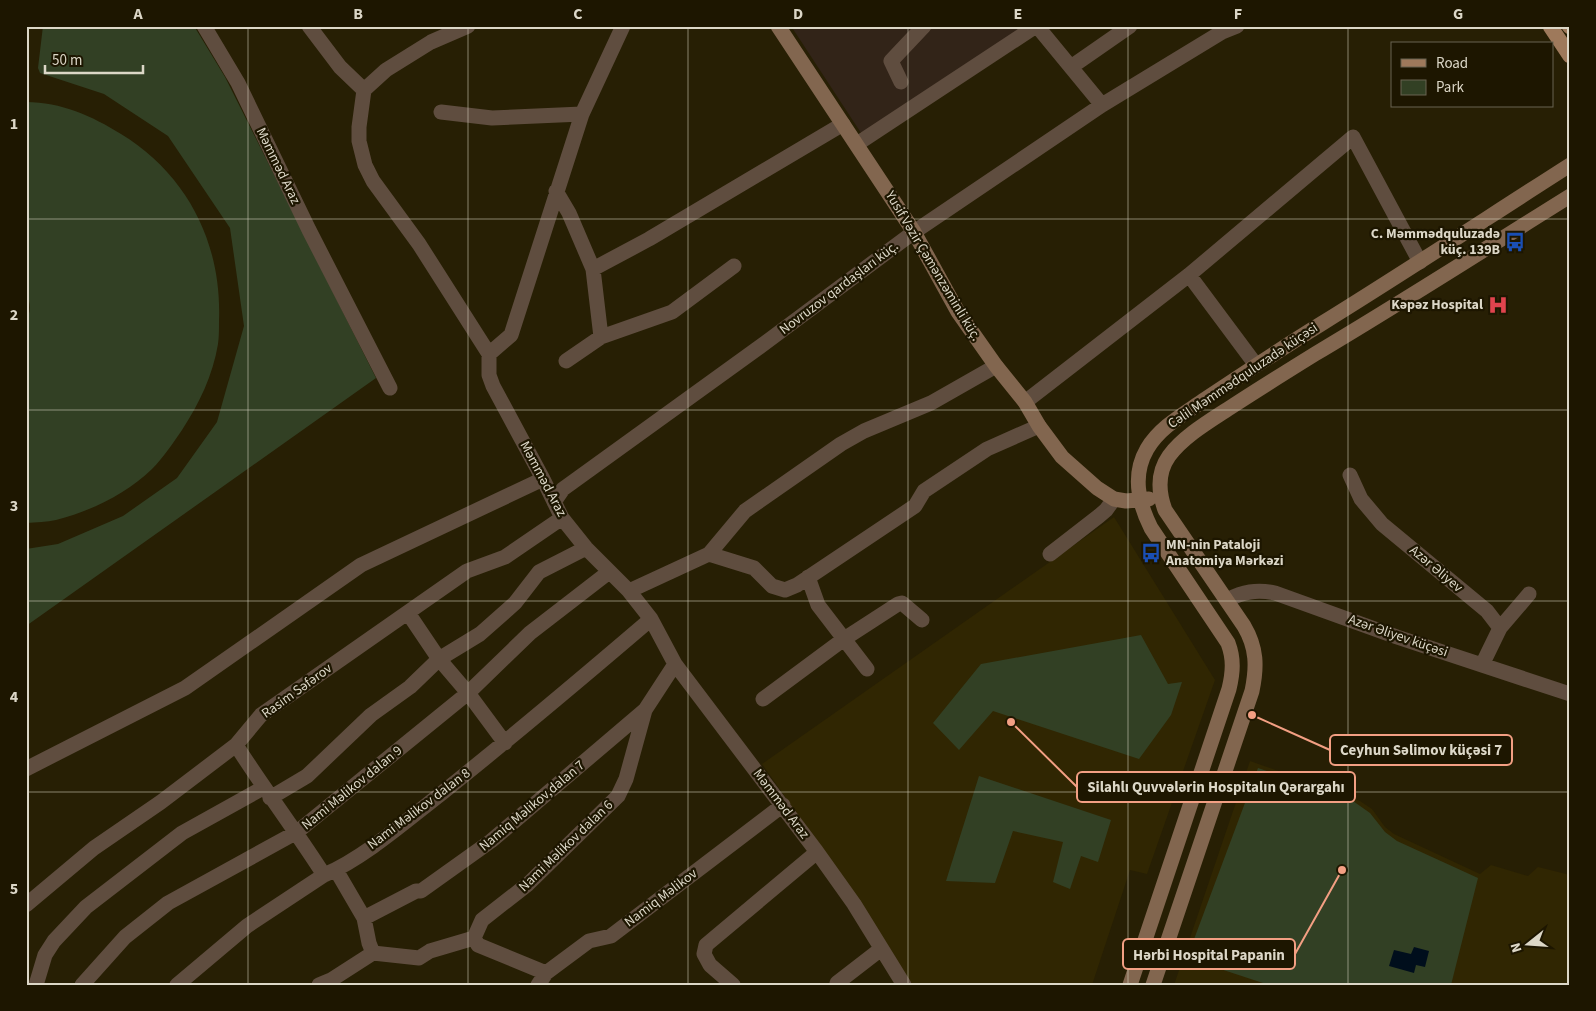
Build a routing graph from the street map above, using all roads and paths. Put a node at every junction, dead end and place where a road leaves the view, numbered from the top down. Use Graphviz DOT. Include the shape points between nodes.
graph roads {
  1 [pos="204,26"];
  2 [pos="309,26"];
  3 [pos="468,26"];
  4 [pos="623,26"];
  5 [pos="778,26"];
  6 [pos="924,26"];
  7 [pos="1037,26"];
  8 [pos="1130,26"];
  9 [pos="1237,26"];
  10 [pos="1550,26"];
  11 [pos="1570,56"];
  12 [pos="1071,67"];
  13 [pos="901,82"];
  14 [pos="364,90"];
  15 [pos="1102,105"];
  16 [pos="441,112"];
  17 [pos="582,114"];
  18 [pos="843,124"];
  19 [pos="857,144"];
  20 [pos="1570,165"];
  21 [pos="556,191"];
  22 [pos="1570,196"];
  23 [pos="914,232"];
  24 [pos="1420,262"];
  25 [pos="734,266"];
  26 [pos="593,269"];
  27 [pos="1189,275"];
  28 [pos="1324,322"];
  29 [pos="601,337"];
  30 [pos="1336,342"];
  31 [pos="489,354"];
  32 [pos="566,361"];
  33 [pos="1256,365"];
  34 [pos="996,366"];
  35 [pos="390,388"];
  36 [pos="1025,402"];
  37 [pos="1039,426"];
  38 [pos="1350,476"];
  39 [pos="543,479"];
  40 [pos="1160,496"];
  41 [pos="1114,499"];
  42 [pos="1140,501"];
  43 [pos="554,502"];
  44 [pos="562,518"];
  45 [pos="586,548"];
  46 [pos="709,554"];
  47 [pos="1050,554"];
  48 [pos="609,572"];
  49 [pos="808,577"];
  50 [pos="629,591"];
  51 [pos="1529,594"];
  52 [pos="1227,600"];
  53 [pos="408,613"];
  54 [pos="651,619"];
  55 [pos="922,620"];
  56 [pos="1500,628"];
  57 [pos="844,639"];
  58 [pos="439,659"];
  59 [pos="675,664"];
  60 [pos="1482,665"];
  61 [pos="867,669"];
  62 [pos="468,693"];
  63 [pos="1570,694"];
  64 [pos="763,699"];
  65 [pos="645,710"];
  66 [pos="505,743"];
  67 [pos="1210,744"];
  68 [pos="236,745"];
  69 [pos="1231,751"];
  70 [pos="26,769"];
  71 [pos="267,793"];
  72 [pos="783,805"];
  73 [pos="297,832"];
  74 [pos="817,852"];
  75 [pos="330,872"];
  76 [pos="26,906"];
  77 [pos="364,918"];
  78 [pos="474,938"];
  79 [pos="881,949"];
  80 [pos="373,953"];
  81 [pos="542,979"];
  82 [pos="837,983"];
  83 [pos="36,985"];
  84 [pos="82,985"];
  85 [pos="177,985"];
  86 [pos="319,985"];
  87 [pos="733,985"];
  88 [pos="904,985"];
  89 [pos="1130,985"];
  90 [pos="1153,985"];
  1 -- 35 [label="street, Məmməd Araz" via="238,83"];
  2 -- 14 [label="street" via="340,67"];
  3 -- 14 [label="street" via="431,42 386,70"];
  4 -- 17 [label="street"];
  5 -- 18 [label="main road, Yusif Vəzir Çəmənzəminli küç."];
  6 -- 13 [label="street" via="891,61"];
  7 -- 12 [label="street"];
  7 -- 19 [label="street"];
  8 -- 12 [label="street"];
  9 -- 15 [label="street, Novruzov qardaşları küç."];
  10 -- 11 [label="main road"];
  12 -- 15 [label="street"];
  14 -- 31 [label="street, Məmməd Araz" via="359,141 365,165"];
  15 -- 23 [label="street, Novruzov qardaşları küç."];
  16 -- 17 [label="street" via="492,118"];
  17 -- 21 [label="street"];
  18 -- 19 [label="main road, Yusif Vəzir Çəmənzəminli küç."];
  18 -- 26 [label="street" via="650,239"];
  19 -- 23 [label="main road, Yusif Vəzir Çəmənzəminli küç."];
  20 -- 24 [label="main road, Cəlil Məmmədquluzadə küçəsi"];
  21 -- 26 [label="street"];
  21 -- 31 [label="street" via="511,336"];
  22 -- 30 [label="main road, Cəlil Məmmədquluzadə küçəsi"];
  23 -- 34 [label="main road, Yusif Vəzir Çəmənzəminli küç." via="958,312"];
  23 -- 43 [label="street, Novruzov qardaşları küç." via="563,489"];
  24 -- 27 [label="street" via="1353,137"];
  24 -- 28 [label="main road, Cəlil Məmmədquluzadə küçəsi"];
  25 -- 29 [label="street" via="672,312"];
  26 -- 29 [label="street"];
  27 -- 33 [label="street"];
  27 -- 36 [label="street"];
  28 -- 30 [label="main road"];
  28 -- 33 [label="main road, Cəlil Məmmədquluzadə küçəsi"];
  29 -- 32 [label="street"];
  30 -- 40 [label="main road, Cəlil Məmmədquluzadə küçəsi" via="1209,422 1176,447 1163,466"];
  31 -- 39 [label="street, Məmməd Araz" via="493,386"];
  33 -- 42 [label="main road, Cəlil Məmmədquluzadə küçəsi" via="1163,429 1154,439 1147,449 1138,478"];
  34 -- 36 [label="main road, Yusif Vəzir Çəmənzəminli küç."];
  34 -- 46 [label="street" via="931,403 841,444 745,511"];
  36 -- 37 [label="main road, Yusif Vəzir Çəmənzəminli küç."];
  37 -- 41 [label="main road, Yusif Vəzir Çəmənzəminli küç." via="1062,457"];
  37 -- 49 [label="street" via="987,449 924,491 915,506"];
  38 -- 56 [label="street, Azər Əliyev" via="1361,499 1382,524 1487,612"];
  39 -- 43 [label="street, Məmməd Araz"];
  39 -- 70 [label="street" via="361,565 185,688"];
  40 -- 42 [label="main road, Yusif Vəzir Çəmənzəminli küç."];
  40 -- 52 [label="main road" via="1172,521"];
  41 -- 42 [label="main road, Yusif Vəzir Çəmənzəminli küç."];
  41 -- 47 [label="street" via="1106,510"];
  42 -- 67 [label="main road, Cəlil Məmmədquluzadə küçəsi" via="1151,528 1228,643 1233,660 1229,689"];
  43 -- 44 [label="street, Məmməd Araz"];
  44 -- 45 [label="street, Məmməd Araz"];
  44 -- 53 [label="street, Rasim Səfərov" via="505,557 467,571"];
  45 -- 48 [label="street, Məmməd Araz"];
  45 -- 58 [label="street" via="539,572 515,603 480,634"];
  46 -- 49 [label="street" via="754,568 778,589 785,590"];
  46 -- 50 [label="street"];
  48 -- 50 [label="street, Məmməd Araz"];
  48 -- 62 [label="street, Nami Məlikov dalan 9" via="530,633"];
  49 -- 57 [label="street" via="818,605"];
  50 -- 54 [label="street, Məmməd Araz"];
  51 -- 56 [label="street"];
  52 -- 60 [label="street, Azər Əliyev küçəsi" via="1249,591 1275,593"];
  52 -- 69 [label="main road" via="1251,638 1256,666"];
  53 -- 58 [label="street"];
  53 -- 68 [label="street, Rasim Səfərov" via="261,715"];
  54 -- 59 [label="street, Məmməd Araz"];
  54 -- 66 [label="street, Nami Məlikov dalan 8"];
  55 -- 57 [label="street" via="902,603"];
  56 -- 60 [label="street"];
  57 -- 61 [label="street"];
  57 -- 64 [label="street"];
  58 -- 62 [label="street"];
  58 -- 71 [label="street" via="410,688 371,715 307,776"];
  59 -- 65 [label="street, Namiq Məlikov,dalan 7"];
  59 -- 72 [label="street, Məmməd Araz"];
  60 -- 63 [label="street, Azər Əliyev küçəsi"];
  62 -- 66 [label="street"];
  62 -- 73 [label="street, Nami Məlikov dalan 9"];
  65 -- 77 [label="street, Namiq Məlikov,dalan 7" via="491,841 422,891 416,891"];
  65 -- 78 [label="street, Nami Məlikov dalan 6" via="626,779 618,796 528,884 482,920"];
  66 -- 75 [label="street, Nami Məlikov dalan 8" via="387,836"];
  67 -- 69 [label="main road"];
  67 -- 89 [label="main road, Cəlil Məmmədquluzadə küçəsi"];
  68 -- 71 [label="street"];
  68 -- 76 [label="street, Rasim Səfərov" via="94,848"];
  69 -- 90 [label="main road"];
  71 -- 73 [label="street"];
  71 -- 83 [label="street" via="182,833 86,907 45,955"];
  72 -- 74 [label="street, Məmməd Araz"];
  72 -- 81 [label="street, Namiq Məlikov" via="611,936 589,941"];
  73 -- 75 [label="street"];
  73 -- 84 [label="street, Nami Məlikov dalan 9" via="168,902 124,937"];
  74 -- 79 [label="street, Məmməd Araz"];
  74 -- 87 [label="street" via="706,945 704,954 710,965"];
  75 -- 77 [label="street"];
  75 -- 85 [label="street, Nami Məlikov dalan 8" via="247,926"];
  77 -- 80 [label="street"];
  78 -- 80 [label="street" via="419,958"];
  78 -- 81 [label="street" via="478,945"];
  79 -- 82 [label="street"];
  79 -- 88 [label="street, Məmməd Araz"];
  80 -- 86 [label="street"];
}
